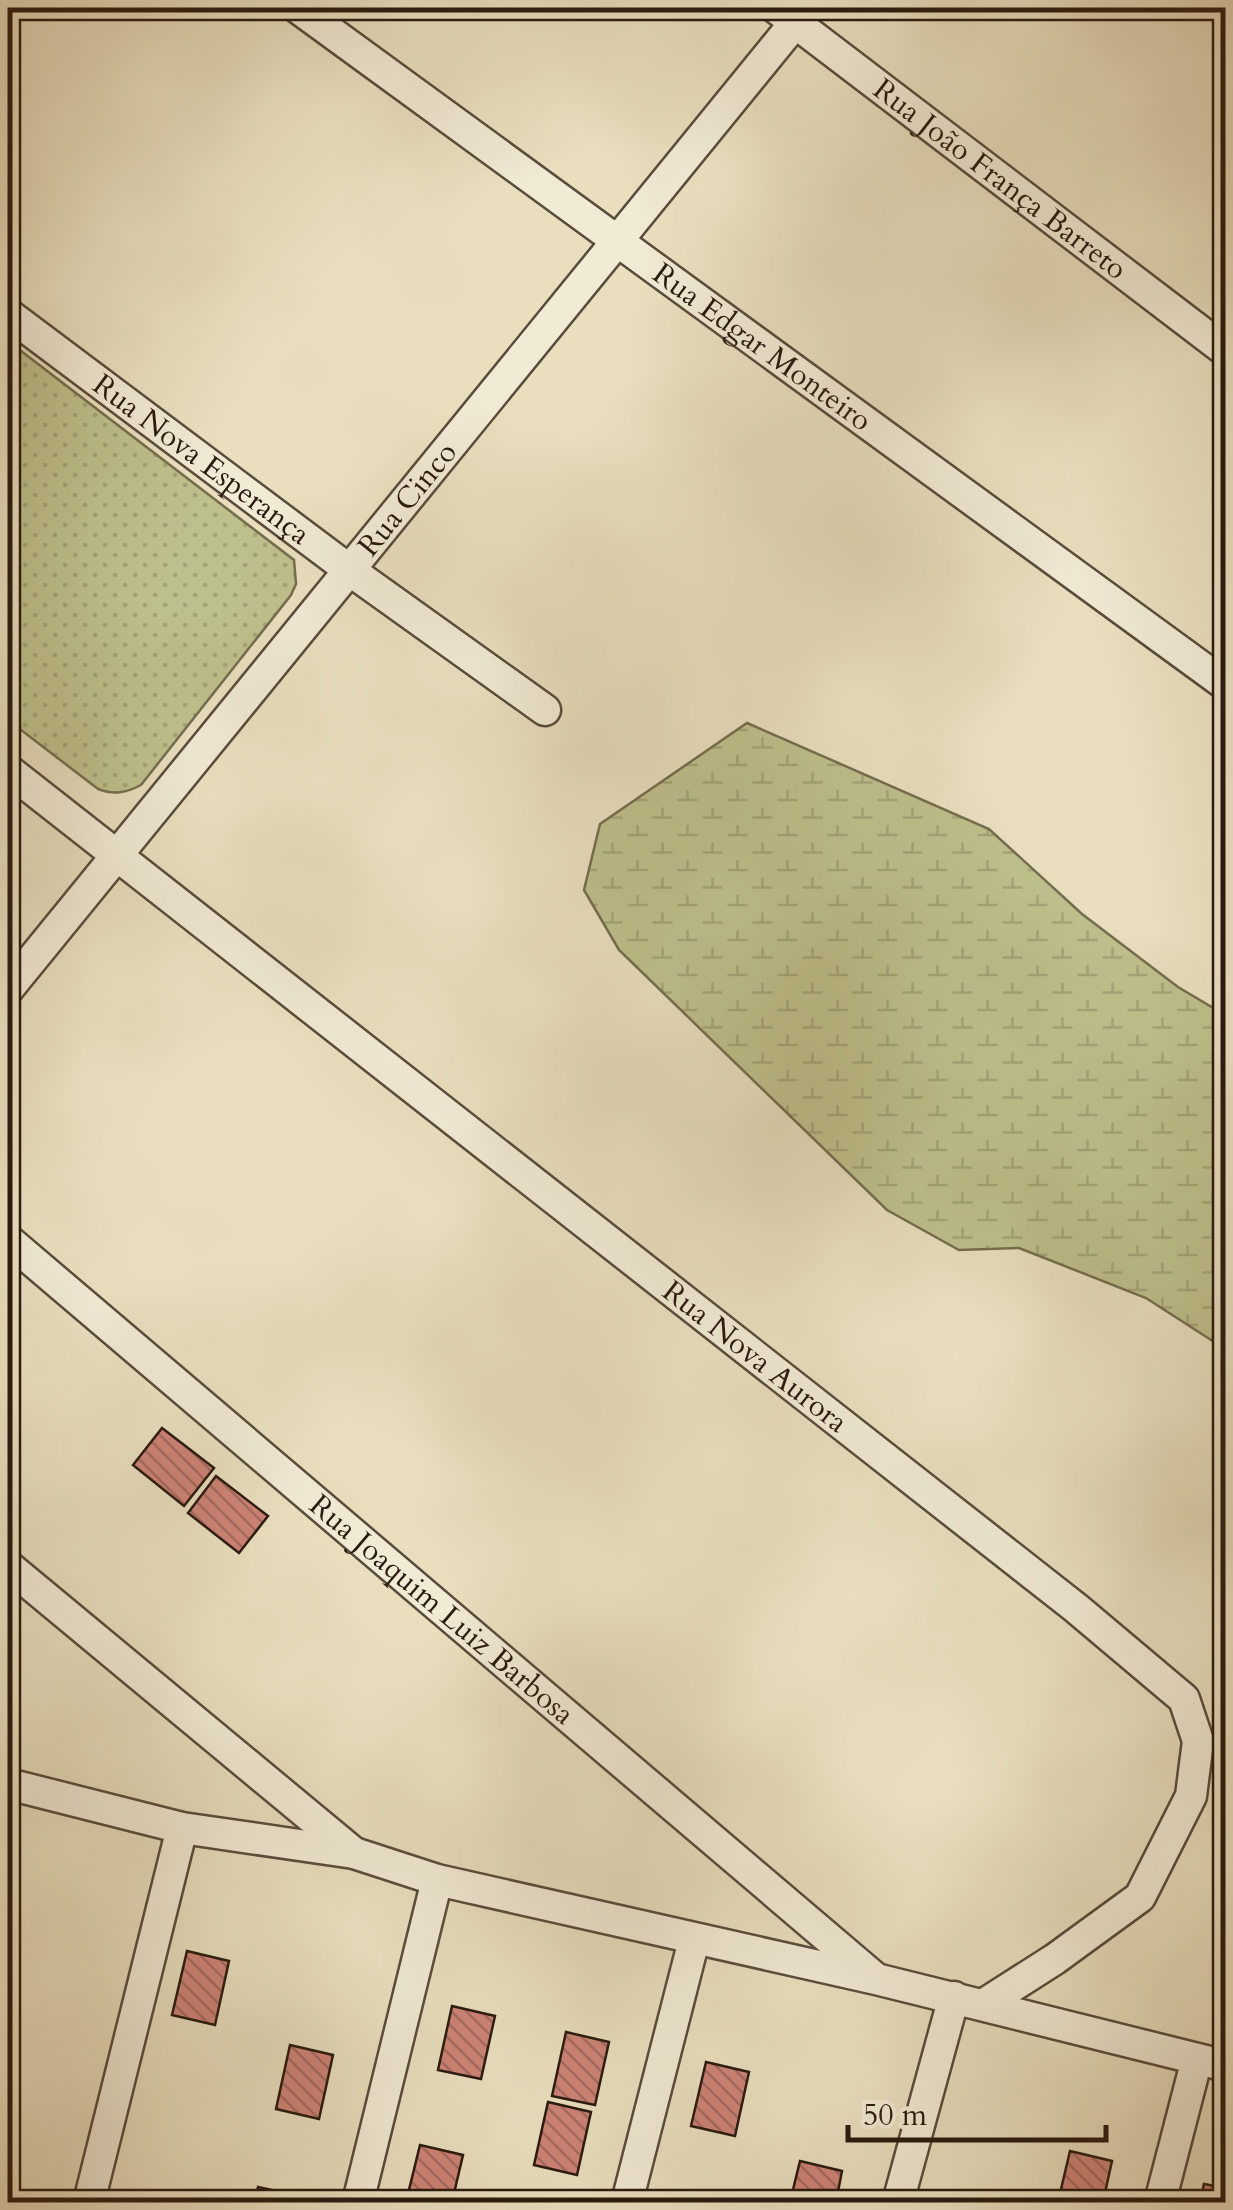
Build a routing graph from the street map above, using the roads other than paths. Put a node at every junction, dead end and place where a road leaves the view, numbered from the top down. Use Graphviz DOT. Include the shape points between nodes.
graph roads {
  1 [pos="298,8"];
  2 [pos="793,12"];
  3 [pos="615,241"];
  4 [pos="8,314"];
  5 [pos="1226,351"];
  6 [pos="348,569"];
  7 [pos="1226,685"];
  8 [pos="546,710"];
  9 [pos="8,770"];
  10 [pos="118,854"];
  11 [pos="8,988"];
  12 [pos="8,1240"];
  13 [pos="8,1566"];
  14 [pos="8,1784"];
  15 [pos="182,1828"];
  16 [pos="354,1853"];
  17 [pos="437,1880"];
  18 [pos="694,1940"];
  19 [pos="876,1979"];
  20 [pos="969,2001"];
  21 [pos="1211,2062"];
  22 [pos="89,2202"];
  23 [pos="358,2202"];
  24 [pos="627,2202"];
  25 [pos="898,2202"];
  26 [pos="1160,2202"];
  1 -- 3 [label="street, Rua Edgar Monteiro"];
  2 -- 3 [label="street, Rua Cinco"];
  2 -- 5 [label="street, Rua João França Barreto"];
  3 -- 6 [label="street, Rua Cinco"];
  3 -- 7 [label="street, Rua Edgar Monteiro"];
  4 -- 6 [label="street, Rua Nova Esperança"];
  6 -- 8 [label="street, Rua Nova Esperança"];
  6 -- 10 [label="street, Rua Cinco"];
  9 -- 10 [label="street, Rua Nova Aurora"];
  10 -- 11 [label="street, Rua Cinco"];
  10 -- 20 [label="street, Rua Nova Aurora" via="1184,1699 1198,1741 1191,1796 1140,1897 1054,1959"];
  12 -- 19 [label="street, Rua Joaquim Luiz Barbosa"];
  13 -- 16 [label="street"];
  14 -- 15 [label="street"];
  15 -- 16 [label="street"];
  15 -- 22 [label="street"];
  16 -- 17 [label="street"];
  17 -- 18 [label="street"];
  17 -- 23 [label="street"];
  18 -- 19 [label="street"];
  18 -- 24 [label="street"];
  19 -- 20 [label="street"];
  20 -- 21 [label="street"];
  20 -- 25 [label="street"];
  21 -- 26 [label="street"];
}
